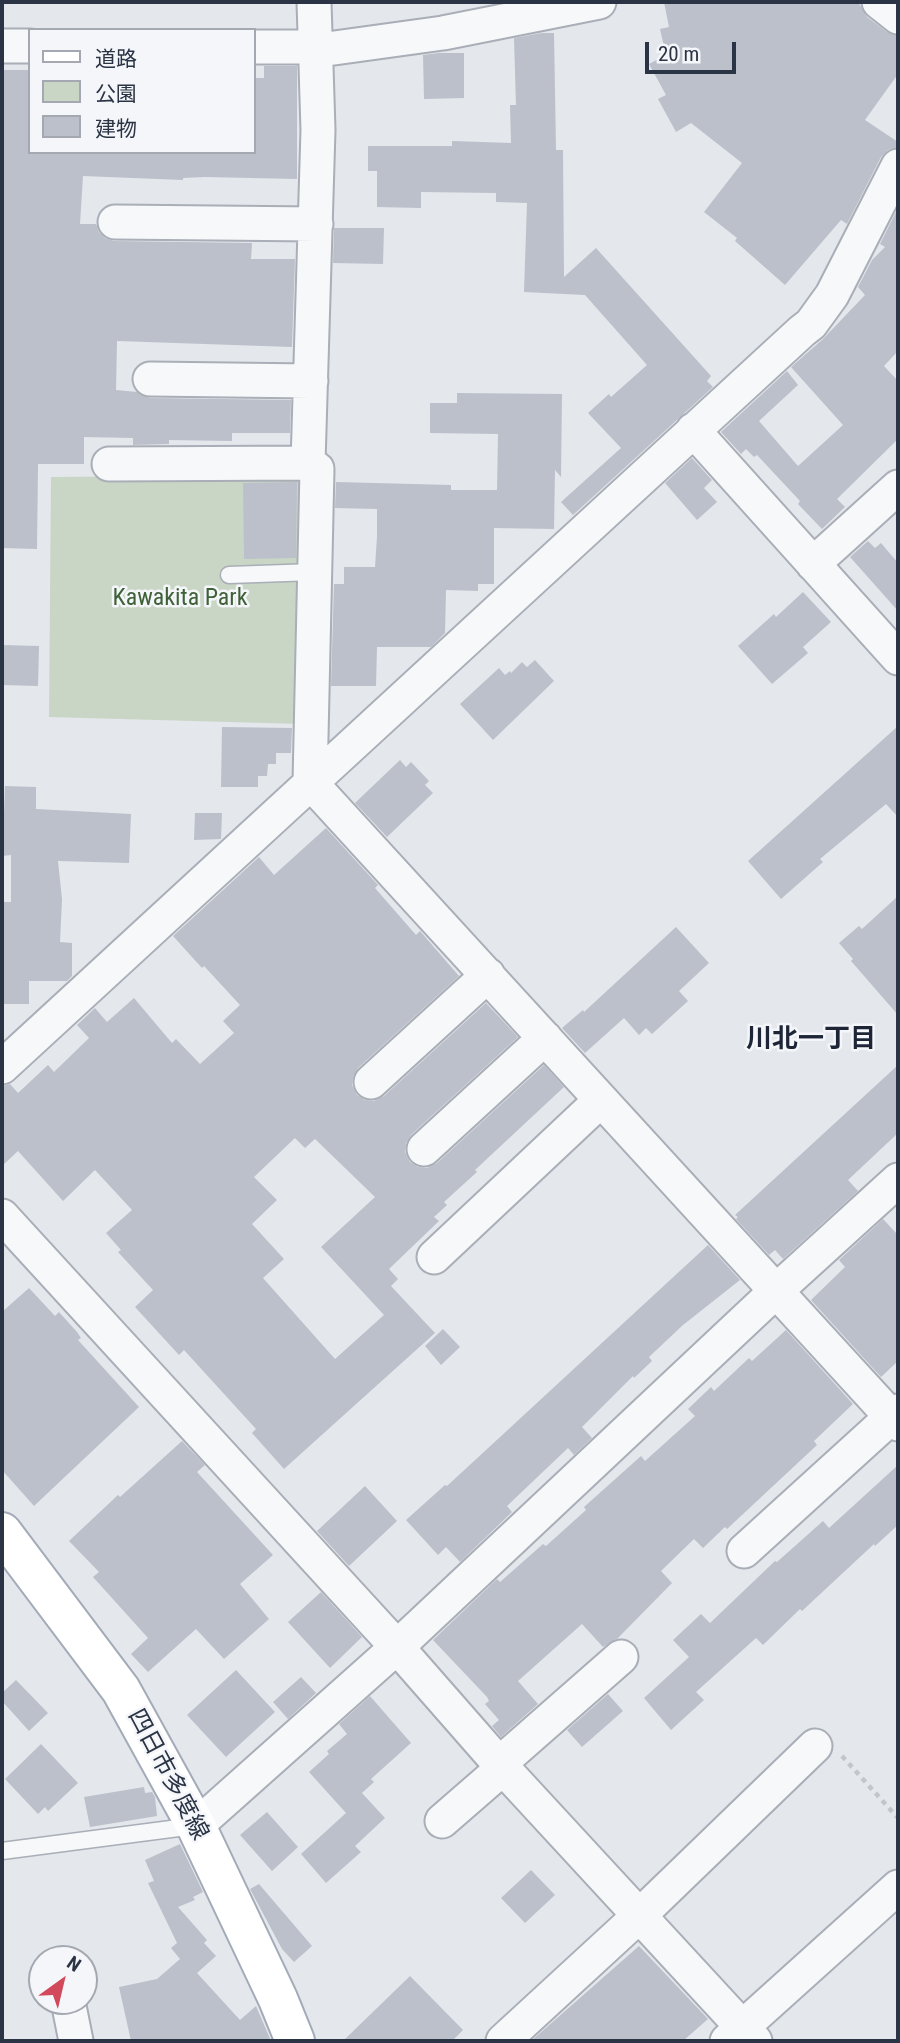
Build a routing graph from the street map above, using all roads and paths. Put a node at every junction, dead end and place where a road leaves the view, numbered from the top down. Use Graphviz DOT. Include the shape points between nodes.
graph roads {
  1 [pos="314,2"];
  2 [pos="598,2"];
  3 [pos="879,2"];
  4 [pos="898,18"];
  5 [pos="2,46"];
  6 [pos="28,46"];
  7 [pos="256,47"];
  8 [pos="314,47"];
  9 [pos="898,166"];
  10 [pos="115,222"];
  11 [pos="316,224"];
  12 [pos="150,379"];
  13 [pos="311,381"];
  14 [pos="693,430"];
  15 [pos="309,463"];
  16 [pos="109,464"];
  17 [pos="898,487"];
  18 [pos="813,565"];
  19 [pos="314,572"];
  20 [pos="229,575"];
  21 [pos="898,658"];
  22 [pos="310,782"];
  23 [pos="488,975"];
  24 [pos="545,1038"];
  25 [pos="2,1067"];
  26 [pos="371,1082"];
  27 [pos="601,1100"];
  28 [pos="424,1149"];
  29 [pos="898,1180"];
  30 [pos="2,1216"];
  31 [pos="434,1257"];
  32 [pos="776,1291"];
  33 [pos="896,1417"];
  34 [pos="2,1532"];
  35 [pos="744,1550"];
  36 [pos="397,1647"];
  37 [pos="621,1657"];
  38 [pos="826,1748"];
  39 [pos="501,1765"];
  40 [pos="898,1818"];
  41 [pos="442,1821"];
  42 [pos="196,1826"];
  43 [pos="2,1851"];
  44 [pos="898,1888"];
  45 [pos="640,1915"];
  46 [pos="71,2015"];
  47 [pos="741,2037"];
  48 [pos="76,2041"];
  49 [pos="295,2041"];
  50 [pos="503,2041"];
  1 -- 8 [label="street"];
  2 -- 8 [label="street" via="443,33"];
  3 -- 4 [label="street"];
  5 -- 6 [label="street"];
  7 -- 8 [label="street"];
  8 -- 11 [label="street"];
  9 -- 14 [label="street" via="831,295 811,324"];
  10 -- 11 [label="street"];
  11 -- 13 [label="street"];
  12 -- 13 [label="street"];
  13 -- 15 [label="street"];
  14 -- 18 [label="street"];
  14 -- 22 [label="street"];
  15 -- 16 [label="street"];
  15 -- 19 [label="street" via="317,469"];
  17 -- 18 [label="street"];
  18 -- 21 [label="street"];
  19 -- 20 [label="lane"];
  19 -- 22 [label="street"];
  22 -- 23 [label="street"];
  22 -- 25 [label="street"];
  23 -- 24 [label="street"];
  23 -- 26 [label="street"];
  24 -- 27 [label="street"];
  24 -- 28 [label="street"];
  27 -- 31 [label="street"];
  27 -- 32 [label="street"];
  29 -- 32 [label="street"];
  30 -- 36 [label="street"];
  32 -- 33 [label="street"];
  32 -- 36 [label="street"];
  33 -- 35 [label="street"];
  34 -- 42 [label="main road, 四日市多度線" via="121,1690"];
  36 -- 39 [label="street"];
  36 -- 42 [label="street"];
  37 -- 39 [label="street"];
  38 -- 40 [label="path"];
  38 -- 45 [label="street"];
  39 -- 41 [label="street"];
  39 -- 45 [label="street"];
  42 -- 43 [label="lane"];
  42 -- 49 [label="main road, 四日市多度線"];
  44 -- 47 [label="street"];
  45 -- 47 [label="street"];
  45 -- 50 [label="street"];
  46 -- 48 [label="street"];
}
